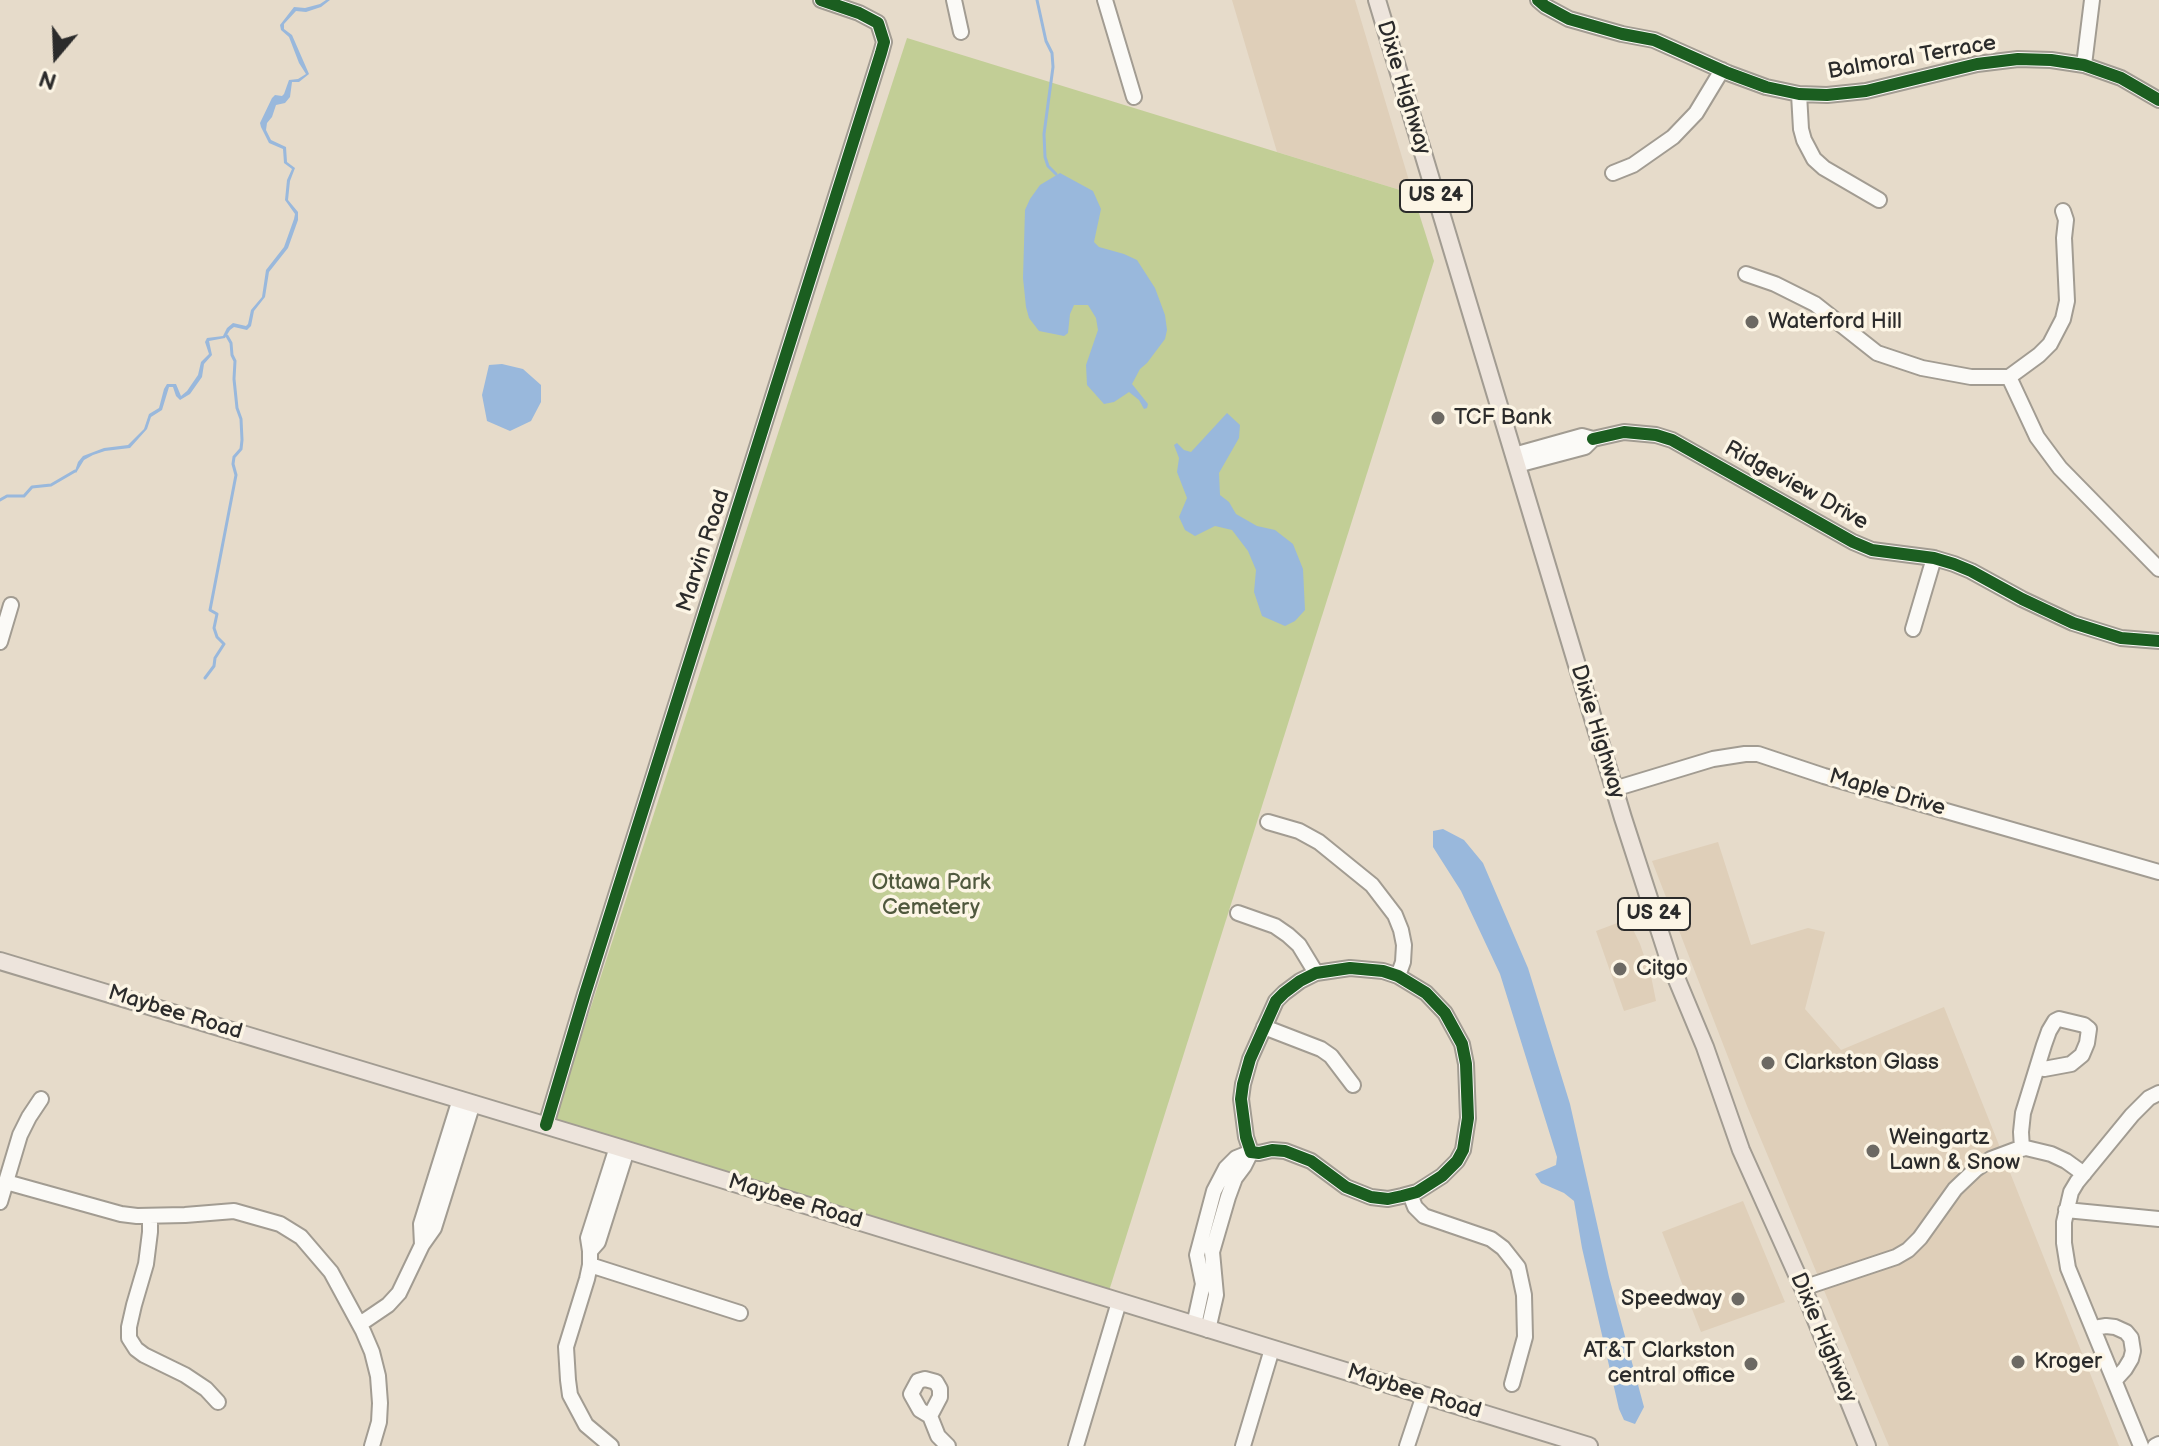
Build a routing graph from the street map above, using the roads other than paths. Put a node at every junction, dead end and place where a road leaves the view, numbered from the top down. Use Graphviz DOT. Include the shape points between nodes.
graph roads {
  1 [pos="821,0"];
  2 [pos="954,0"];
  3 [pos="1105,0"];
  4 [pos="1377,0"];
  5 [pos="1538,0"];
  6 [pos="2092,0"];
  7 [pos="850,4"];
  8 [pos="961,32"];
  9 [pos="2084,65"];
  10 [pos="1722,70"];
  11 [pos="1799,94"];
  12 [pos="1134,97"];
  13 [pos="2159,100"];
  14 [pos="1613,173"];
  15 [pos="1879,200"];
  16 [pos="2063,211"];
  17 [pos="1746,274"];
  18 [pos="2009,377"];
  19 [pos="1515,460"];
  20 [pos="1934,558"];
  21 [pos="2159,569"];
  22 [pos="11,605"];
  23 [pos="1913,629"];
  24 [pos="2159,641"];
  25 [pos="0,642"];
  26 [pos="1614,789"];
  27 [pos="1268,822"];
  28 [pos="2159,872"];
  29 [pos="1238,913"];
  30 [pos="0,961"];
  31 [pos="1316,973"];
  32 [pos="1398,976"];
  33 [pos="1264,1027"];
  34 [pos="2038,1065"];
  35 [pos="1353,1085"];
  36 [pos="2159,1093"];
  37 [pos="41,1099"];
  38 [pos="466,1101"];
  39 [pos="546,1125"];
  40 [pos="622,1148"];
  41 [pos="2022,1149"];
  42 [pos="1251,1152"];
  43 [pos="2084,1174"];
  44 [pos="6,1182"];
  45 [pos="1410,1194"];
  46 [pos="0,1202"];
  47 [pos="2066,1210"];
  48 [pos="150,1216"];
  49 [pos="2159,1219"];
  50 [pos="590,1258"];
  51 [pos="1803,1288"];
  52 [pos="1119,1302"];
  53 [pos="740,1313"];
  54 [pos="360,1324"];
  55 [pos="1201,1327"];
  56 [pos="2094,1328"];
  57 [pos="1272,1349"];
  58 [pos="2115,1380"];
  59 [pos="1512,1384"];
  60 [pos="1424,1395"];
  61 [pos="218,1402"];
  62 [pos="930,1416"];
  63 [pos="1581,1445"];
  64 [pos="372,1446"];
  65 [pos="611,1446"];
  66 [pos="948,1446"];
  67 [pos="1076,1446"];
  68 [pos="1243,1446"];
  69 [pos="1407,1446"];
  70 [pos="1867,1446"];
  71 [pos="2141,1446"];
  1 -- 7 [label="street, Marvin Road"];
  2 -- 8 [label="street"];
  3 -- 12 [label="street"];
  4 -- 19 [label="main road, Dixie Highway / US 24"];
  5 -- 10 [label="street, Balmoral Terrace" via="1569,19 1654,40"];
  6 -- 9 [label="street"];
  7 -- 39 [label="street, Marvin Road" via="878,23 884,42"];
  9 -- 11 [label="street, Balmoral Terrace" via="2018,59 1866,91"];
  9 -- 13 [label="street, Balmoral Terrace"];
  10 -- 11 [label="street, Balmoral Terrace"];
  10 -- 14 [label="street" via="1696,113 1673,137"];
  11 -- 15 [label="street" via="1801,129 1814,159"];
  16 -- 18 [label="street" via="2063,319 2050,344"];
  17 -- 18 [label="street" via="1815,304 1877,353 1971,377"];
  18 -- 21 [label="street" via="2037,437 2060,468"];
  19 -- 20 [label="street, Ridgeview Drive" via="1585,447 1593,439 1624,432 1656,435 1853,542 1872,550"];
  19 -- 26 [label="main road, Dixie Highway / US 24"];
  20 -- 23 [label="street"];
  20 -- 24 [label="street, Ridgeview Drive" via="2073,623 2121,638"];
  22 -- 25 [label="street"];
  26 -- 28 [label="street, Maple Drive" via="1713,759 1758,754"];
  26 -- 51 [label="main road, Dixie Highway / US 24" via="1670,963 1741,1150"];
  27 -- 32 [label="street" via="1319,842 1372,885 1401,930 1403,962"];
  29 -- 31 [label="street" via="1288,935"];
  30 -- 38 [label="main road, Maybee Road"];
  31 -- 32 [label="street" via="1367,968"];
  31 -- 33 [label="street" via="1276,1001"];
  32 -- 45 [label="street" via="1445,1013 1466,1064 1463,1150 1442,1176"];
  33 -- 35 [label="street" via="1321,1049"];
  33 -- 42 [label="street" via="1241,1099"];
  34 -- 41 [label="street" via="2023,1113"];
  36 -- 43 [label="street" via="2132,1115"];
  37 -- 44 [label="street" via="20,1135"];
  38 -- 39 [label="main road, Maybee Road"];
  38 -- 54 [label="street" via="442,1181 421,1224 422,1245 399,1293"];
  39 -- 40 [label="main road, Maybee Road"];
  40 -- 50 [label="street" via="588,1238"];
  40 -- 52 [label="main road, Maybee Road"];
  41 -- 43 [label="street" via="2051,1154"];
  41 -- 51 [label="street" via="1976,1169 1920,1238 1896,1257"];
  42 -- 45 [label="street" via="1300,1156 1371,1197"];
  42 -- 55 [label="street" via="1221,1194"];
  43 -- 47 [label="street"];
  44 -- 46 [label="street"];
  44 -- 48 [label="street" via="121,1214"];
  45 -- 59 [label="street" via="1424,1216 1491,1239 1518,1267 1525,1337"];
  47 -- 49 [label="street"];
  47 -- 56 [label="street" via="2068,1268"];
  48 -- 54 [label="street" via="234,1211 280,1224 301,1237 331,1272"];
  48 -- 61 [label="street" via="148,1254 129,1338 144,1355 185,1375"];
  50 -- 53 [label="street"];
  50 -- 65 [label="street" via="566,1347 568,1380 586,1425"];
  51 -- 70 [label="main road, Dixie Highway / US 24"];
  52 -- 55 [label="main road, Maybee Road"];
  52 -- 67 [label="street"];
  54 -- 64 [label="street" via="378,1376 379,1422"];
  55 -- 57 [label="main road, Maybee Road"];
  56 -- 58 [label="street"];
  56 -- 58 [label="street" via="2115,1327 2131,1338 2131,1359"];
  57 -- 60 [label="main road, Maybee Road"];
  57 -- 68 [label="street"];
  58 -- 71 [label="street"];
  60 -- 63 [label="main road, Maybee Road"];
  60 -- 69 [label="street"];
  62 -- 66 [label="street"];
}
